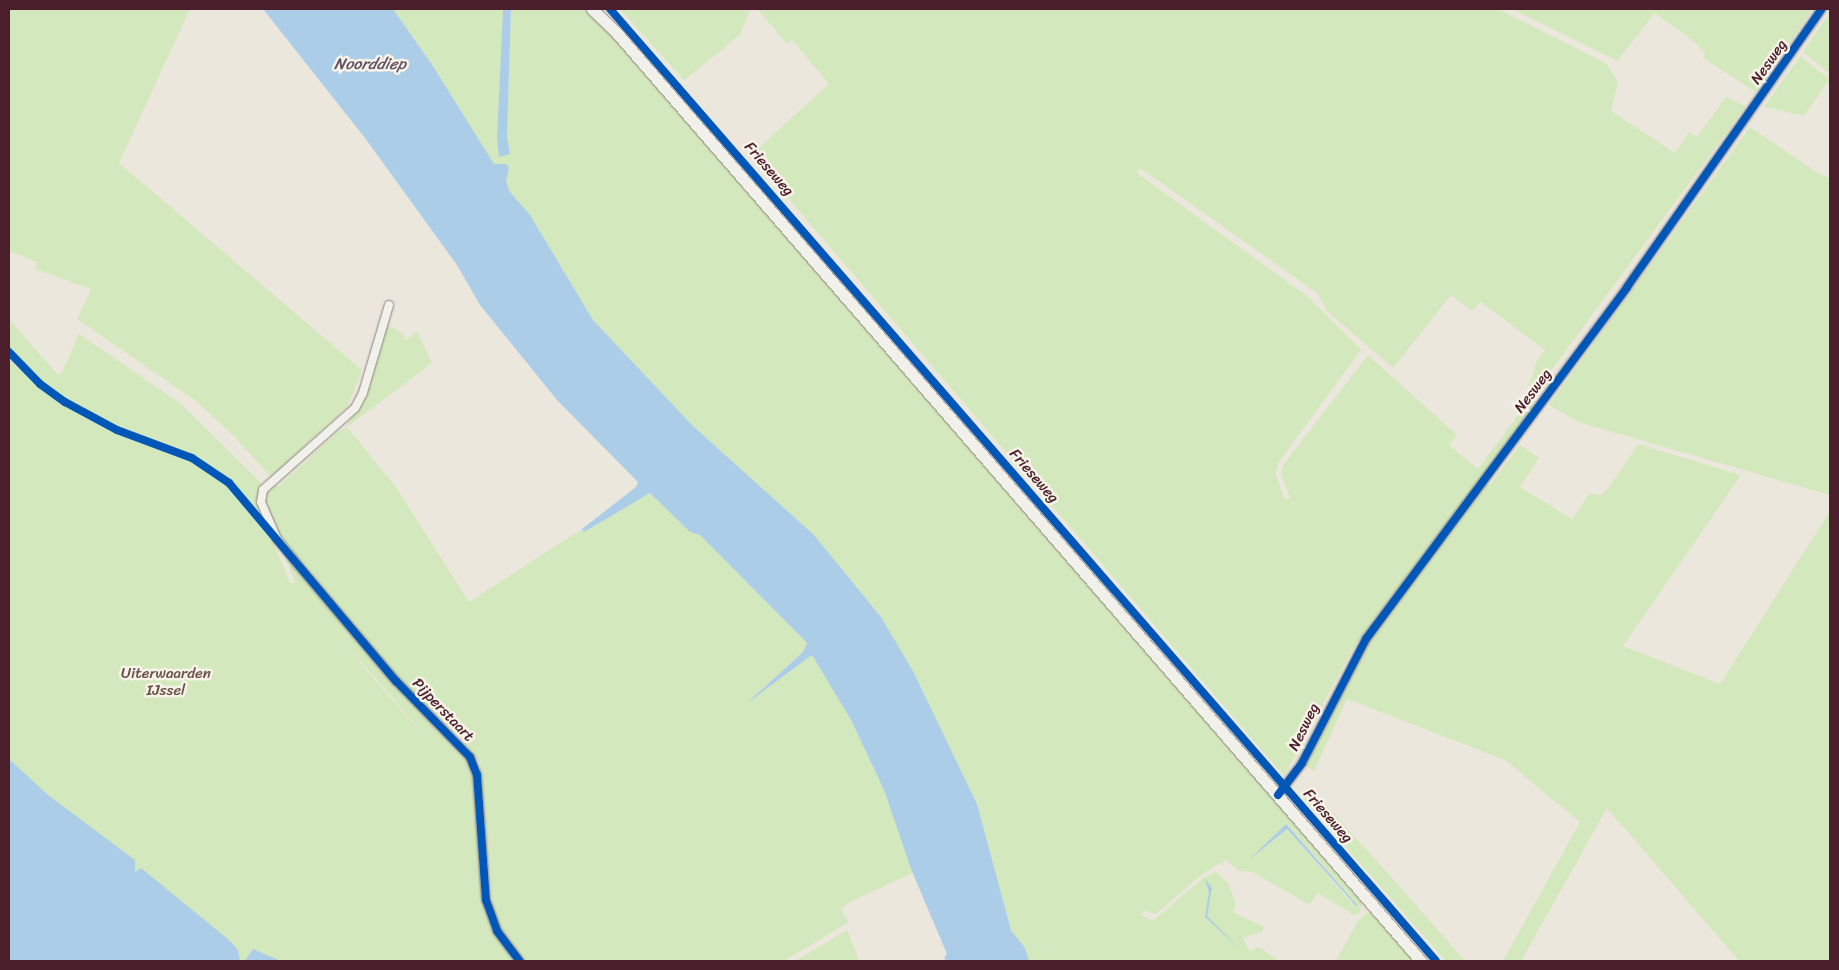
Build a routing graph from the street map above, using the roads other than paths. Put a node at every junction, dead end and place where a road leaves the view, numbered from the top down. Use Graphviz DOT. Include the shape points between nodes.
graph roads {
  1 [pos="592,9"];
  2 [pos="1822,9"];
  3 [pos="389,305"];
  4 [pos="1278,795"];
  5 [pos="520,961"];
  6 [pos="1421,961"];
  1 -- 4 [label="main road, Frieseweg" via="615,31"];
  2 -- 4 [label="street, Nesweg" via="1616,303 1366,639 1302,763"];
  3 -- 5 [label="street, Pijperstaart" via="363,393 355,408 263,490 262,502 280,544 396,681 470,757 477,775 486,900 497,931"];
  4 -- 6 [label="main road, Frieseweg"];
}
